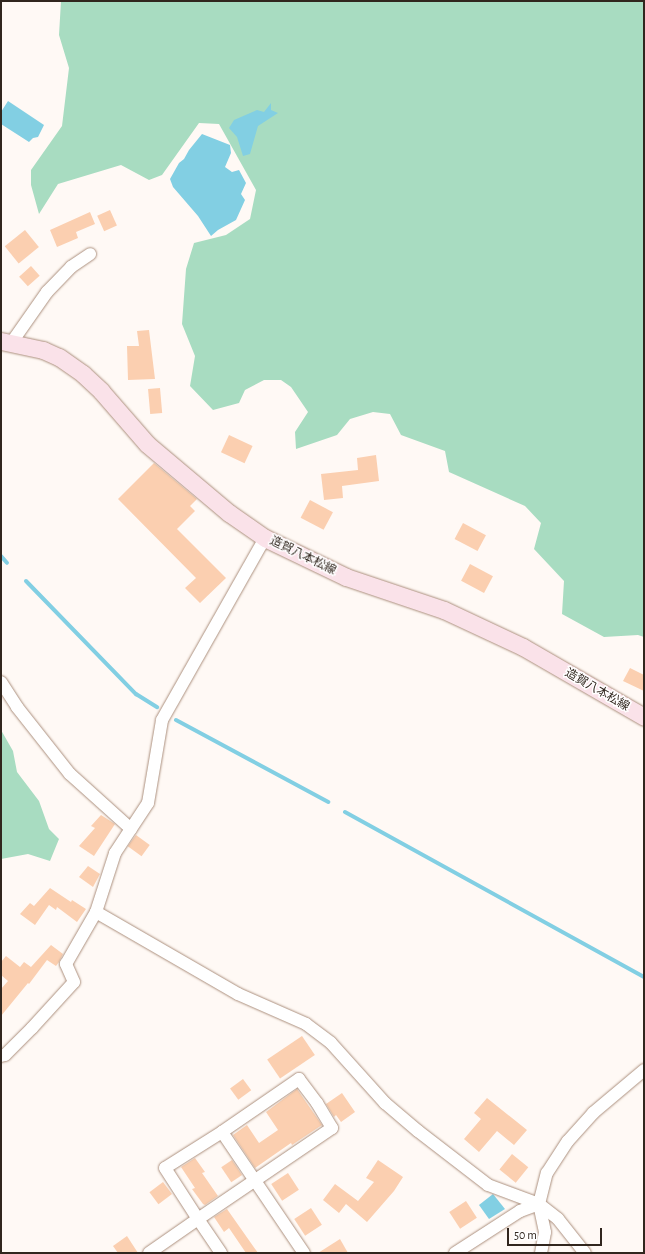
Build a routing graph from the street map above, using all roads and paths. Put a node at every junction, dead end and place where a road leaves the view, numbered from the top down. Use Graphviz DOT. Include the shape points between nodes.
graph roads {
  1 [pos="90,254"];
  2 [pos="6,342"];
  3 [pos="265,538"];
  4 [pos="1,682"];
  5 [pos="644,717"];
  6 [pos="131,829"];
  7 [pos="96,912"];
  8 [pos="1,1056"];
  9 [pos="644,1070"];
  10 [pos="222,1132"];
  11 [pos="256,1180"];
  12 [pos="539,1204"];
  13 [pos="198,1219"];
  14 [pos="149,1253"];
  15 [pos="221,1253"];
  16 [pos="304,1253"];
  17 [pos="455,1253"];
  18 [pos="541,1253"];
  19 [pos="585,1253"];
  1 -- 2 [label="street" via="71,266"];
  2 -- 3 [label="main road, 造賀八本松線" via="43,350 59,357 83,374 147,444 229,513"];
  3 -- 5 [label="main road, 造賀八本松線" via="346,577 451,613 523,647"];
  3 -- 6 [label="street" via="162,720 148,803"];
  4 -- 6 [label="street" via="17,707 70,774"];
  6 -- 7 [label="street" via="115,853"];
  7 -- 8 [label="street" via="66,964 74,982 32,1028"];
  7 -- 12 [label="street" via="238,994 306,1024 331,1043 385,1103 425,1136 488,1184"];
  9 -- 12 [label="street" via="593,1113 568,1141 547,1173"];
  10 -- 11 [label="street"];
  10 -- 11 [label="street" via="299,1079 318,1103 332,1128"];
  10 -- 13 [label="street" via="165,1168"];
  11 -- 13 [label="street"];
  11 -- 16 [label="street"];
  12 -- 17 [label="street" via="520,1211"];
  12 -- 18 [label="street" via="545,1232"];
  12 -- 19 [label="street" via="558,1219"];
  13 -- 14 [label="street"];
  13 -- 15 [label="street"];
}
